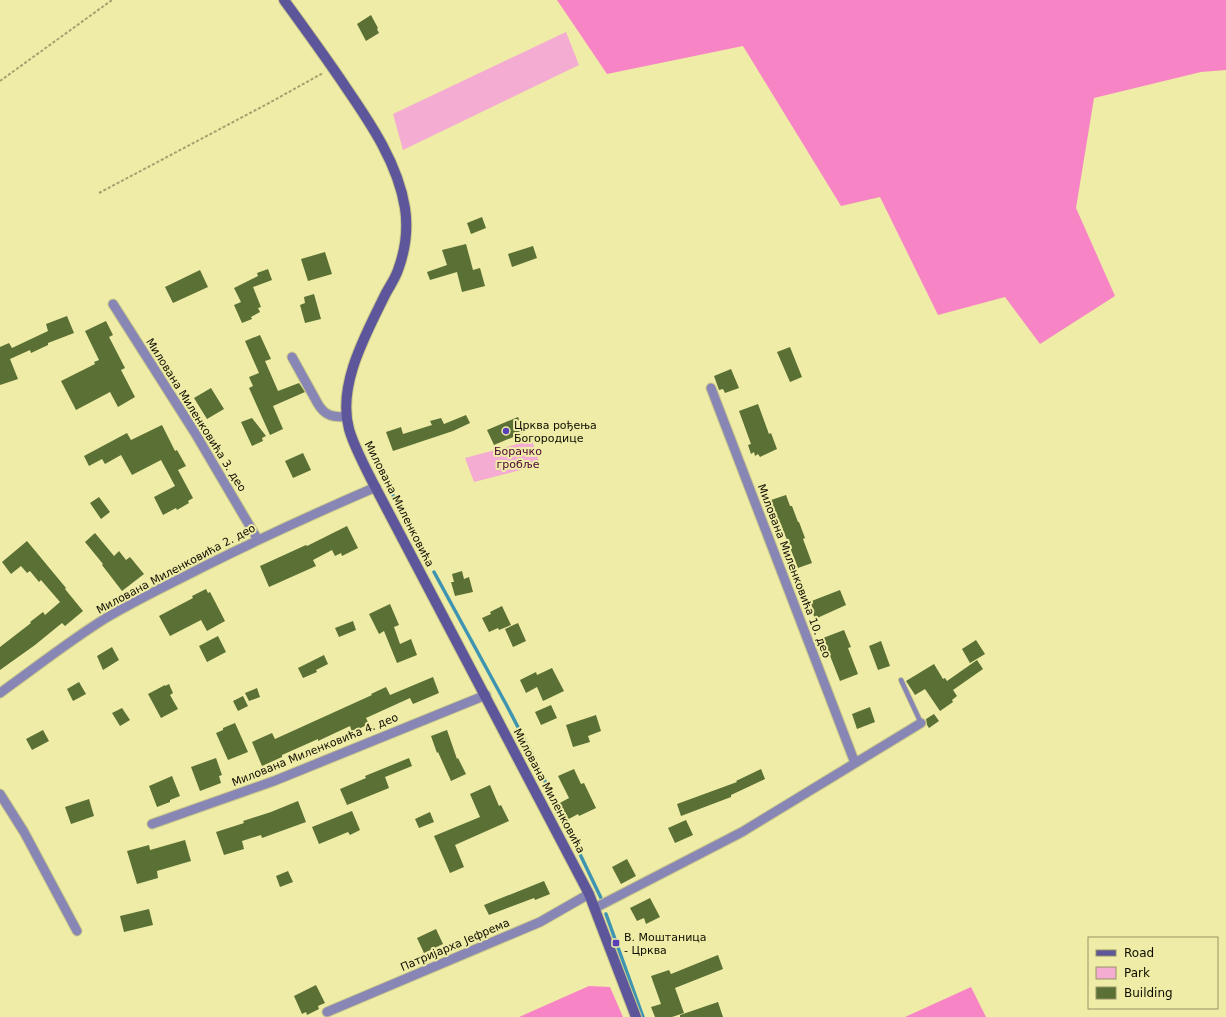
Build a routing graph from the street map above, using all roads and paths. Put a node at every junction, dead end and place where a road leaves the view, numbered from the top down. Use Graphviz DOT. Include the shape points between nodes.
graph roads {
  1 [pos="112,0"];
  2 [pos="284,0"];
  3 [pos="332,67"];
  4 [pos="0,82"];
  5 [pos="99,193"];
  6 [pos="112,304"];
  7 [pos="292,357"];
  8 [pos="711,388"];
  9 [pos="347,416"];
  10 [pos="376,487"];
  11 [pos="258,540"];
  12 [pos="901,680"];
  13 [pos="0,693"];
  14 [pos="486,695"];
  15 [pos="921,723"];
  16 [pos="855,763"];
  17 [pos="0,794"];
  18 [pos="152,824"];
  19 [pos="589,894"];
  20 [pos="595,908"];
  21 [pos="77,931"];
  22 [pos="327,1012"];
  23 [pos="636,1017"];
  1 -- 4 [label="path"];
  2 -- 3 [label="street, Милована Миленковића"];
  3 -- 5 [label="path"];
  3 -- 9 [label="street, Милована Миленковића" via="387,154 400,188 406,226 397,272 373,319 350,377"];
  6 -- 11 [label="street, Милована Миленковића 3. део" via="195,433"];
  7 -- 9 [label="street" via="323,411 333,417"];
  8 -- 16 [label="street, Милована Миленковића 10. део"];
  9 -- 10 [label="street, Милована Миленковића" via="349,430"];
  10 -- 11 [label="street, Милована Миленковића 2. део"];
  10 -- 14 [label="street, Милована Миленковића"];
  11 -- 13 [label="street, Милована Миленковића 2. део" via="107,618"];
  12 -- 15 [label="lane"];
  14 -- 18 [label="street, Милована Миленковића 4. део" via="274,781"];
  14 -- 19 [label="street, Милована Миленковића"];
  15 -- 16 [label="street"];
  16 -- 20 [label="street" via="742,832"];
  17 -- 21 [label="street" via="24,832"];
  19 -- 20 [label="street, Милована Миленковића"];
  19 -- 22 [label="street, Патријарха Јефрема" via="540,922"];
  20 -- 23 [label="street, Милована Миленковића"];
}
